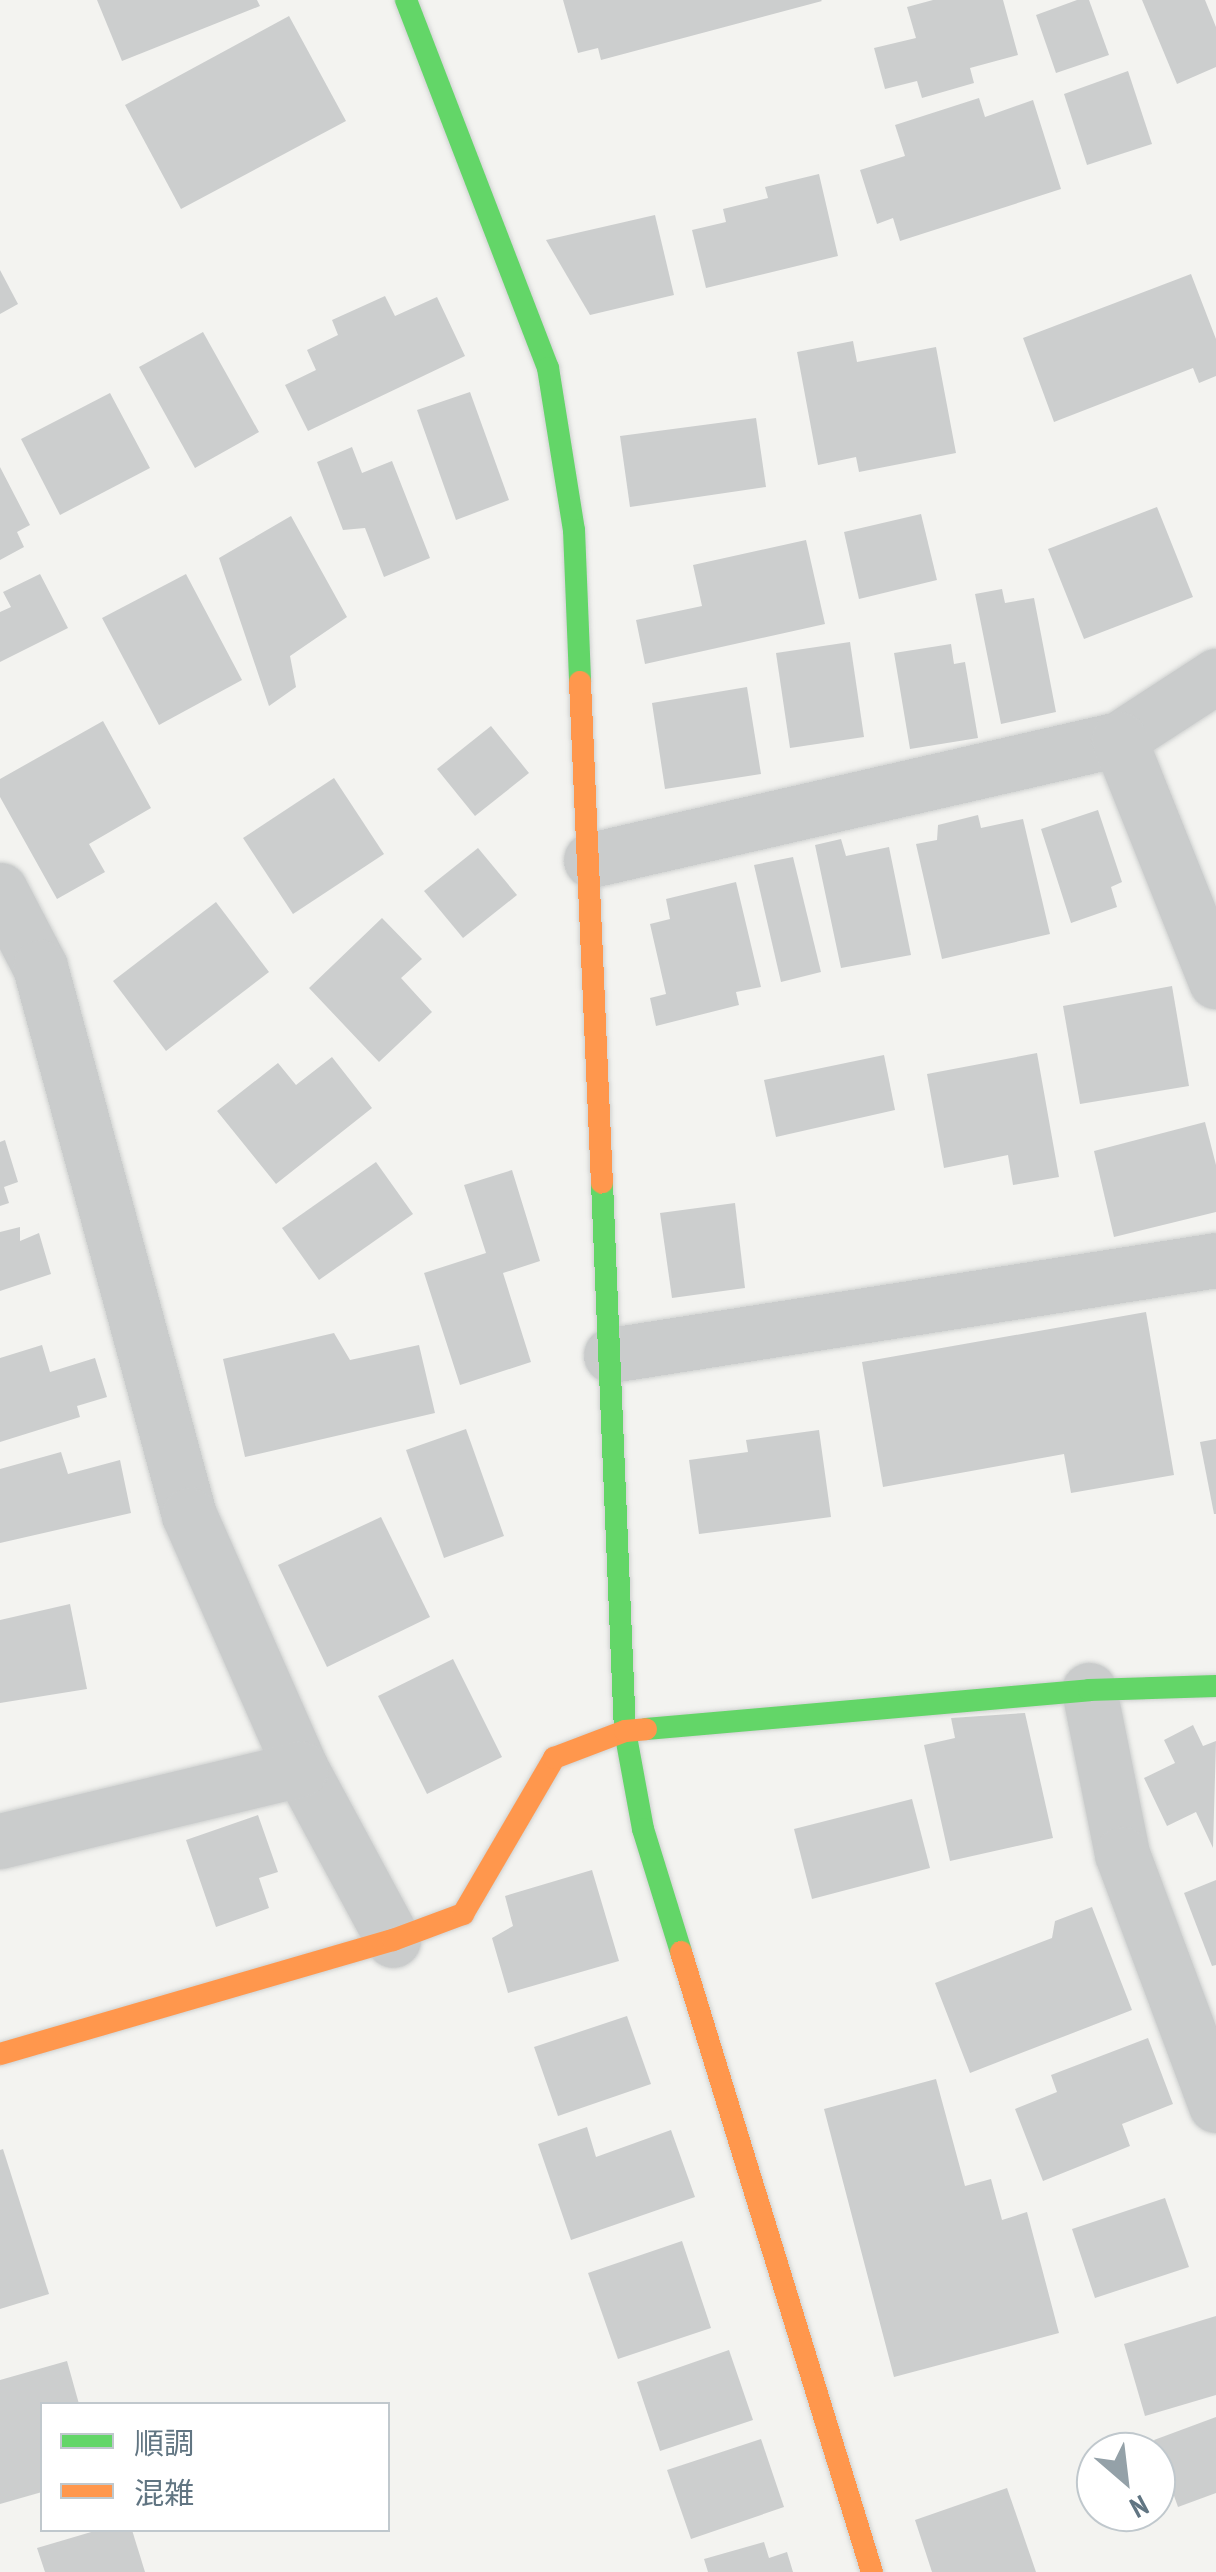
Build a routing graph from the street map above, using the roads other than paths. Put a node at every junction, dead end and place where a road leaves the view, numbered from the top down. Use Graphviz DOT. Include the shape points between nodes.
graph roads {
  1 [pos="406,0"];
  2 [pos="1216,676"];
  3 [pos="1119,739"];
  4 [pos="591,860"];
  5 [pos="0,890"];
  6 [pos="20,972"];
  7 [pos="1216,980"];
  8 [pos="1216,1260"];
  9 [pos="611,1355"];
  10 [pos="1216,1686"];
  11 [pos="1089,1690"];
  12 [pos="626,1731"];
  13 [pos="301,1769"];
  14 [pos="0,1842"];
  15 [pos="393,1940"];
  16 [pos="0,2054"];
  17 [pos="1216,2105"];
  18 [pos="872,2572"];
  1 -- 4 [label="street" via="551,383 574,530"];
  2 -- 3 [label="street"];
  3 -- 4 [label="street"];
  3 -- 7 [label="street"];
  4 -- 9 [label="street"];
  5 -- 6 [label="street"];
  6 -- 13 [label="street" via="189,1515"];
  8 -- 9 [label="street"];
  9 -- 12 [label="street"];
  10 -- 11 [label="street"];
  11 -- 12 [label="street"];
  11 -- 17 [label="street" via="1122,1854"];
  12 -- 15 [label="street" via="554,1758 463,1914"];
  12 -- 18 [label="street" via="644,1828"];
  13 -- 14 [label="street"];
  13 -- 15 [label="street"];
  15 -- 16 [label="street"];
}
